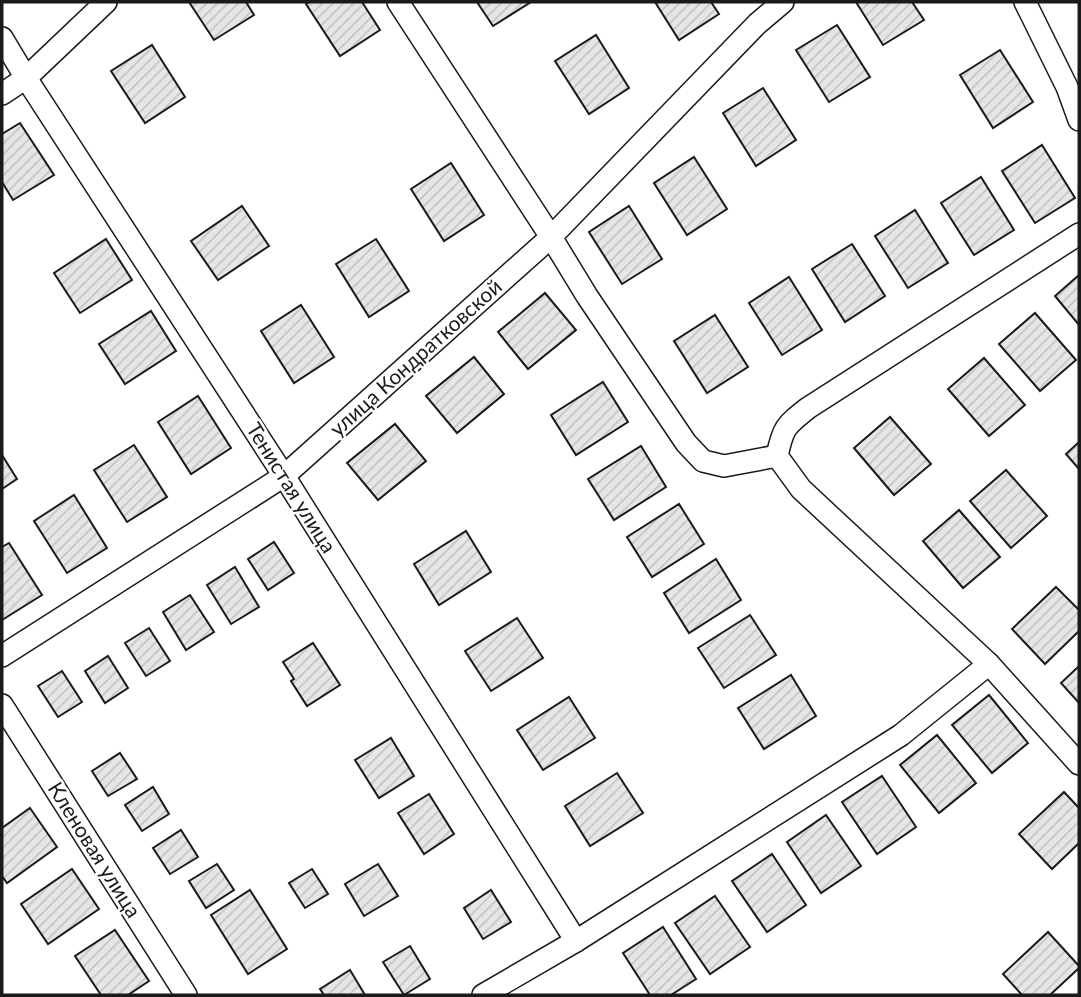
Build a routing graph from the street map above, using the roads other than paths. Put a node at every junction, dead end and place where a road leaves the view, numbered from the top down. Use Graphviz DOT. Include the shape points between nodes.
graph roads {
  1 [pos="106,2"];
  2 [pos="398,2"];
  3 [pos="783,2"];
  4 [pos="1025,2"];
  5 [pos="2,38"];
  6 [pos="26,78"];
  7 [pos="2,94"];
  8 [pos="1079,120"];
  9 [pos="1079,234"];
  10 [pos="551,237"];
  11 [pos="777,456"];
  12 [pos="285,476"];
  13 [pos="2,656"];
  14 [pos="989,664"];
  15 [pos="2,705"];
  16 [pos="1079,764"];
  17 [pos="576,941"];
  18 [pos="186,995"];
  19 [pos="483,995"];
  1 -- 6 [label="street"];
  2 -- 10 [label="street"];
  3 -- 10 [label="street, улица Кондратковской"];
  4 -- 8 [label="street"];
  5 -- 6 [label="street, Тенистая улица"];
  6 -- 7 [label="street"];
  6 -- 12 [label="street, Тенистая улица"];
  9 -- 11 [label="street" via="808,408 782,433"];
  10 -- 11 [label="street" via="686,443 703,461 724,466"];
  10 -- 12 [label="street, улица Кондратковской"];
  11 -- 14 [label="street" via="801,489"];
  12 -- 13 [label="street, улица Кондратковской"];
  12 -- 17 [label="street, Тенистая улица"];
  14 -- 16 [label="street"];
  14 -- 17 [label="street" via="901,735"];
  15 -- 18 [label="street, Кленовая улица"];
  17 -- 19 [label="street"];
}
